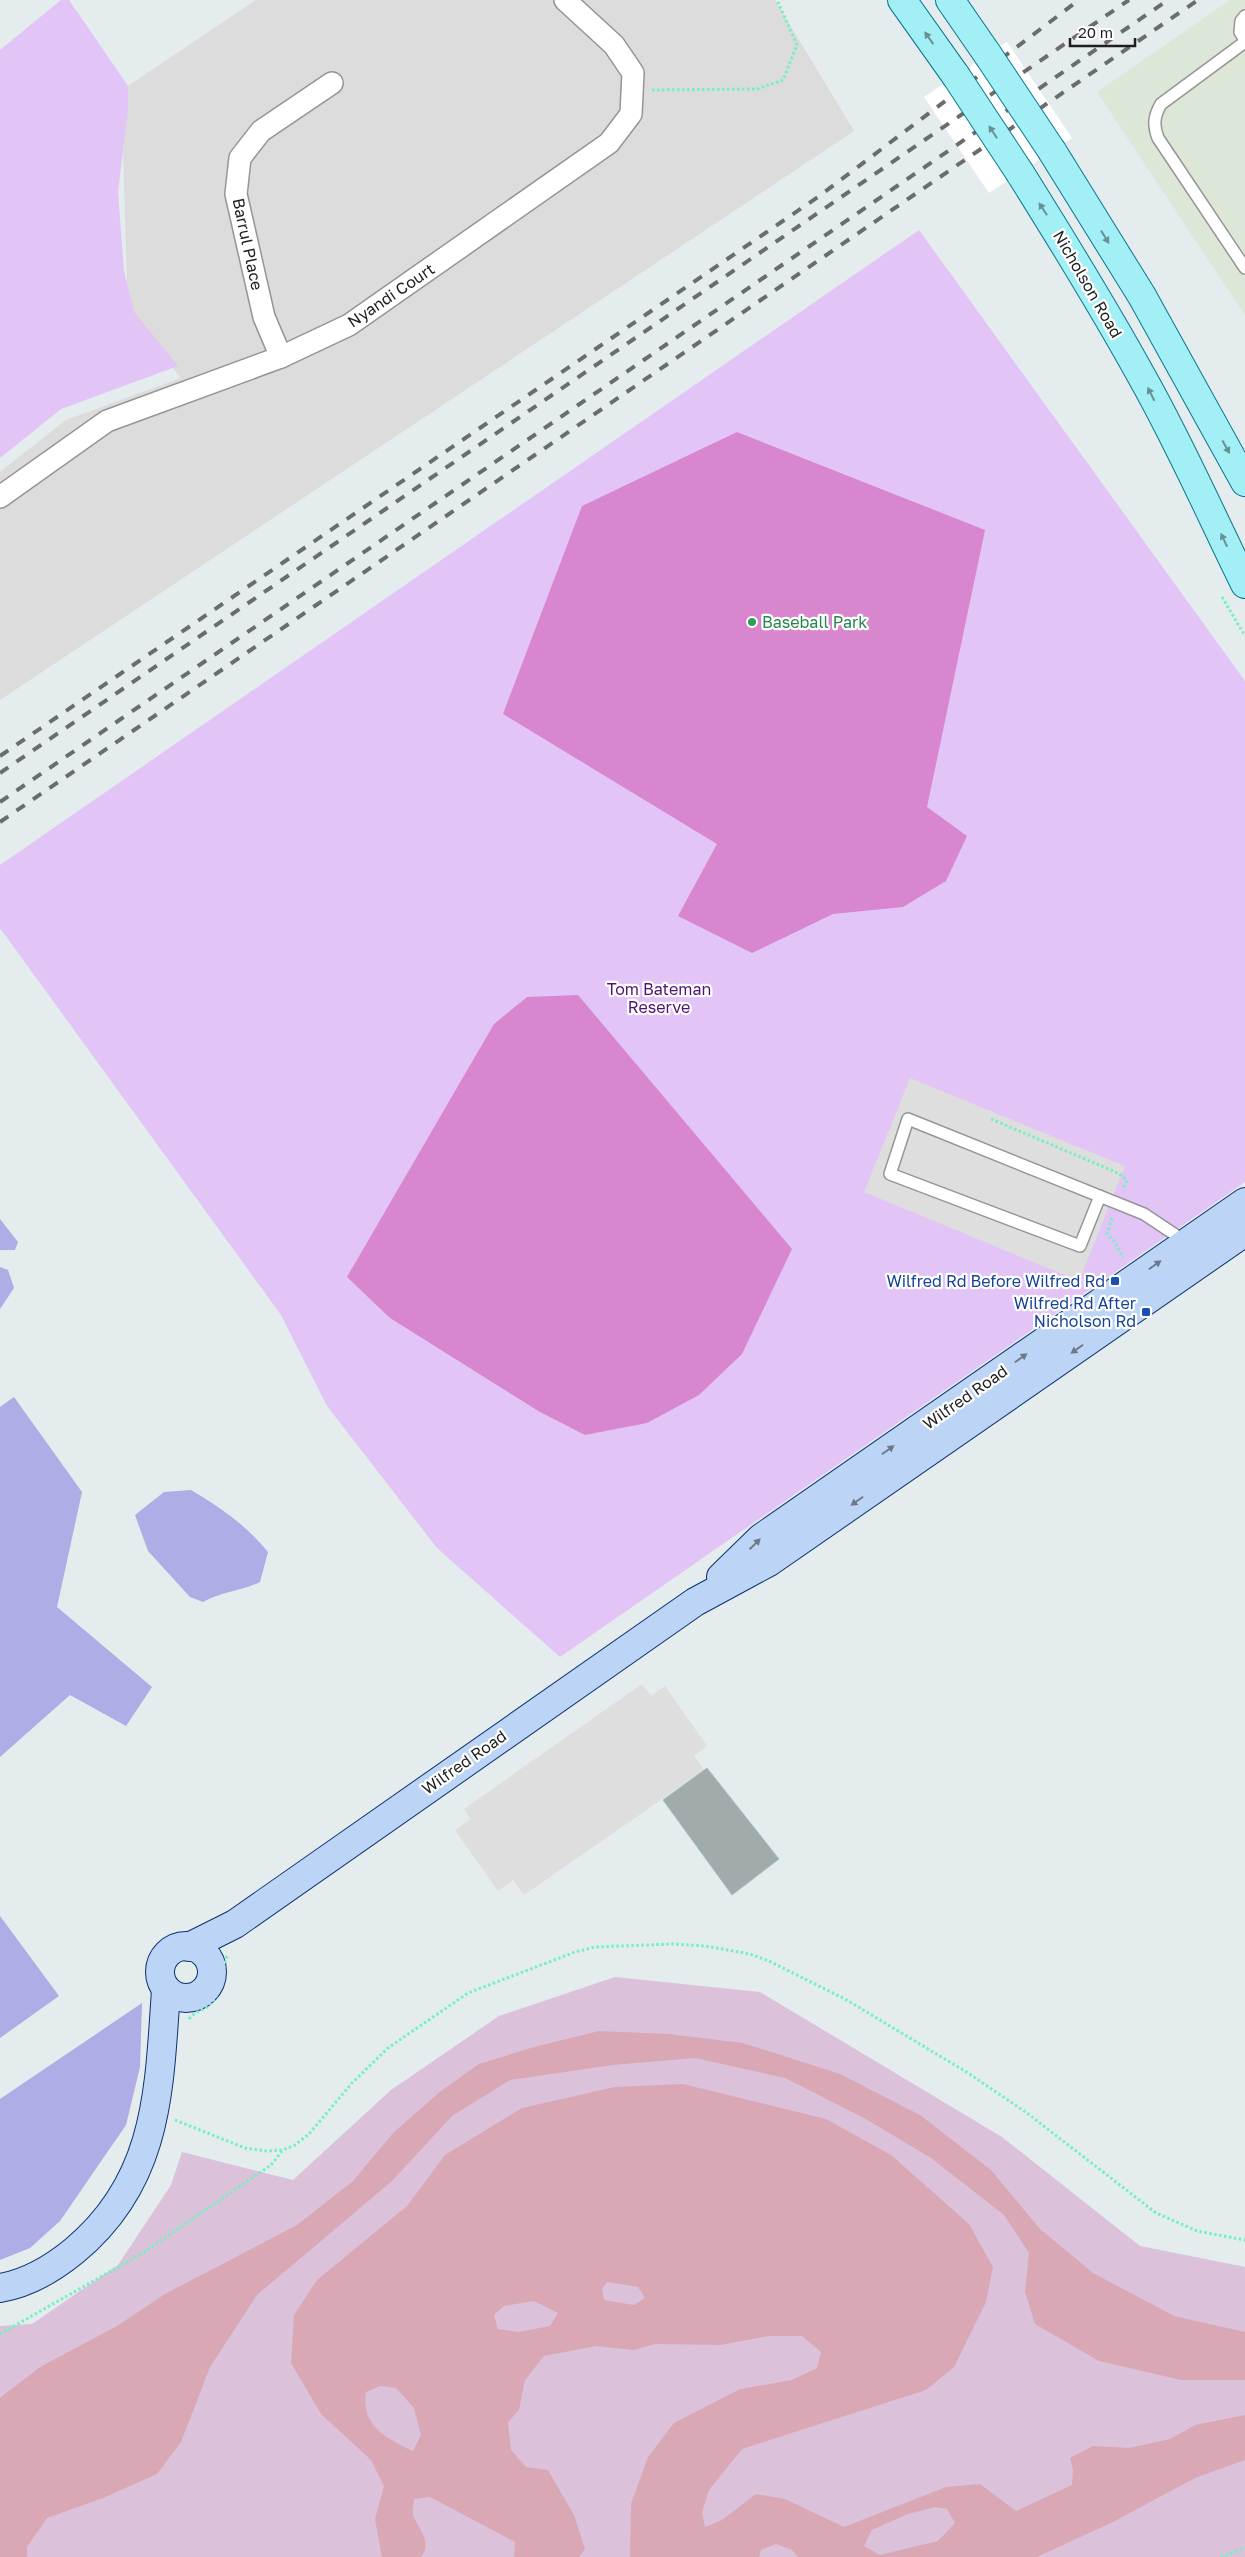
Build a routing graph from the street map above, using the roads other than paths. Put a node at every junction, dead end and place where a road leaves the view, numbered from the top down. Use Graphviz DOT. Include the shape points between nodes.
graph roads {
  1 [pos="565,0"];
  2 [pos="902,0"];
  3 [pos="950,0"];
  4 [pos="1243,18"];
  5 [pos="1245,41"];
  6 [pos="332,82"];
  7 [pos="1245,268"];
  8 [pos="281,357"];
  9 [pos="1245,482"];
  10 [pos="0,497"];
  11 [pos="1245,584"];
  12 [pos="1100,1196"];
  13 [pos="1245,1202"];
  14 [pos="1245,1232"];
  15 [pos="1195,1251"];
  16 [pos="216,1945"];
  17 [pos="176,1994"];
  18 [pos="0,2288"];
  1 -- 8 [label="street, Nyandi Court" via="614,45 633,73 631,114 609,143 349,324"];
  11 -- 2 [label="main road, Nicholson Road, one-way, bridge" via="1143,378 1059,234"];
  3 -- 9 [label="main road, one-way, bridge" via="1052,151 1142,296"];
  4 -- 5 [label="lane" via="1240,32"];
  5 -- 7 [label="lane" via="1161,104 1155,115 1154,127 1158,138"];
  6 -- 8 [label="street, Barrul Place" via="261,131 240,158 236,194 264,317"];
  8 -- 10 [label="street, Nyandi Court" via="108,421"];
  12 -- 12 [label="lane" via="908,1120 890,1174 1080,1246"];
  12 -- 15 [label="lane" via="1144,1214"];
  13 -- 15 [label="main road, Wilfred Road"];
  14 -- 15 [label="main road, Wilfred Road"];
  15 -- 16 [label="main road, Wilfred Road" via="1132,1311 769,1562 695,1602"];
  16 -- 17 [label="main road" via="207,1987 202,1993"];
  16 -- 17 [label="main road, Wilfred Road" via="173,1950 162,1961 160,1978"];
  17 -- 18 [label="main road" via="173,2034 150,2136 131,2183 98,2229 59,2262 35,2278"];
}
